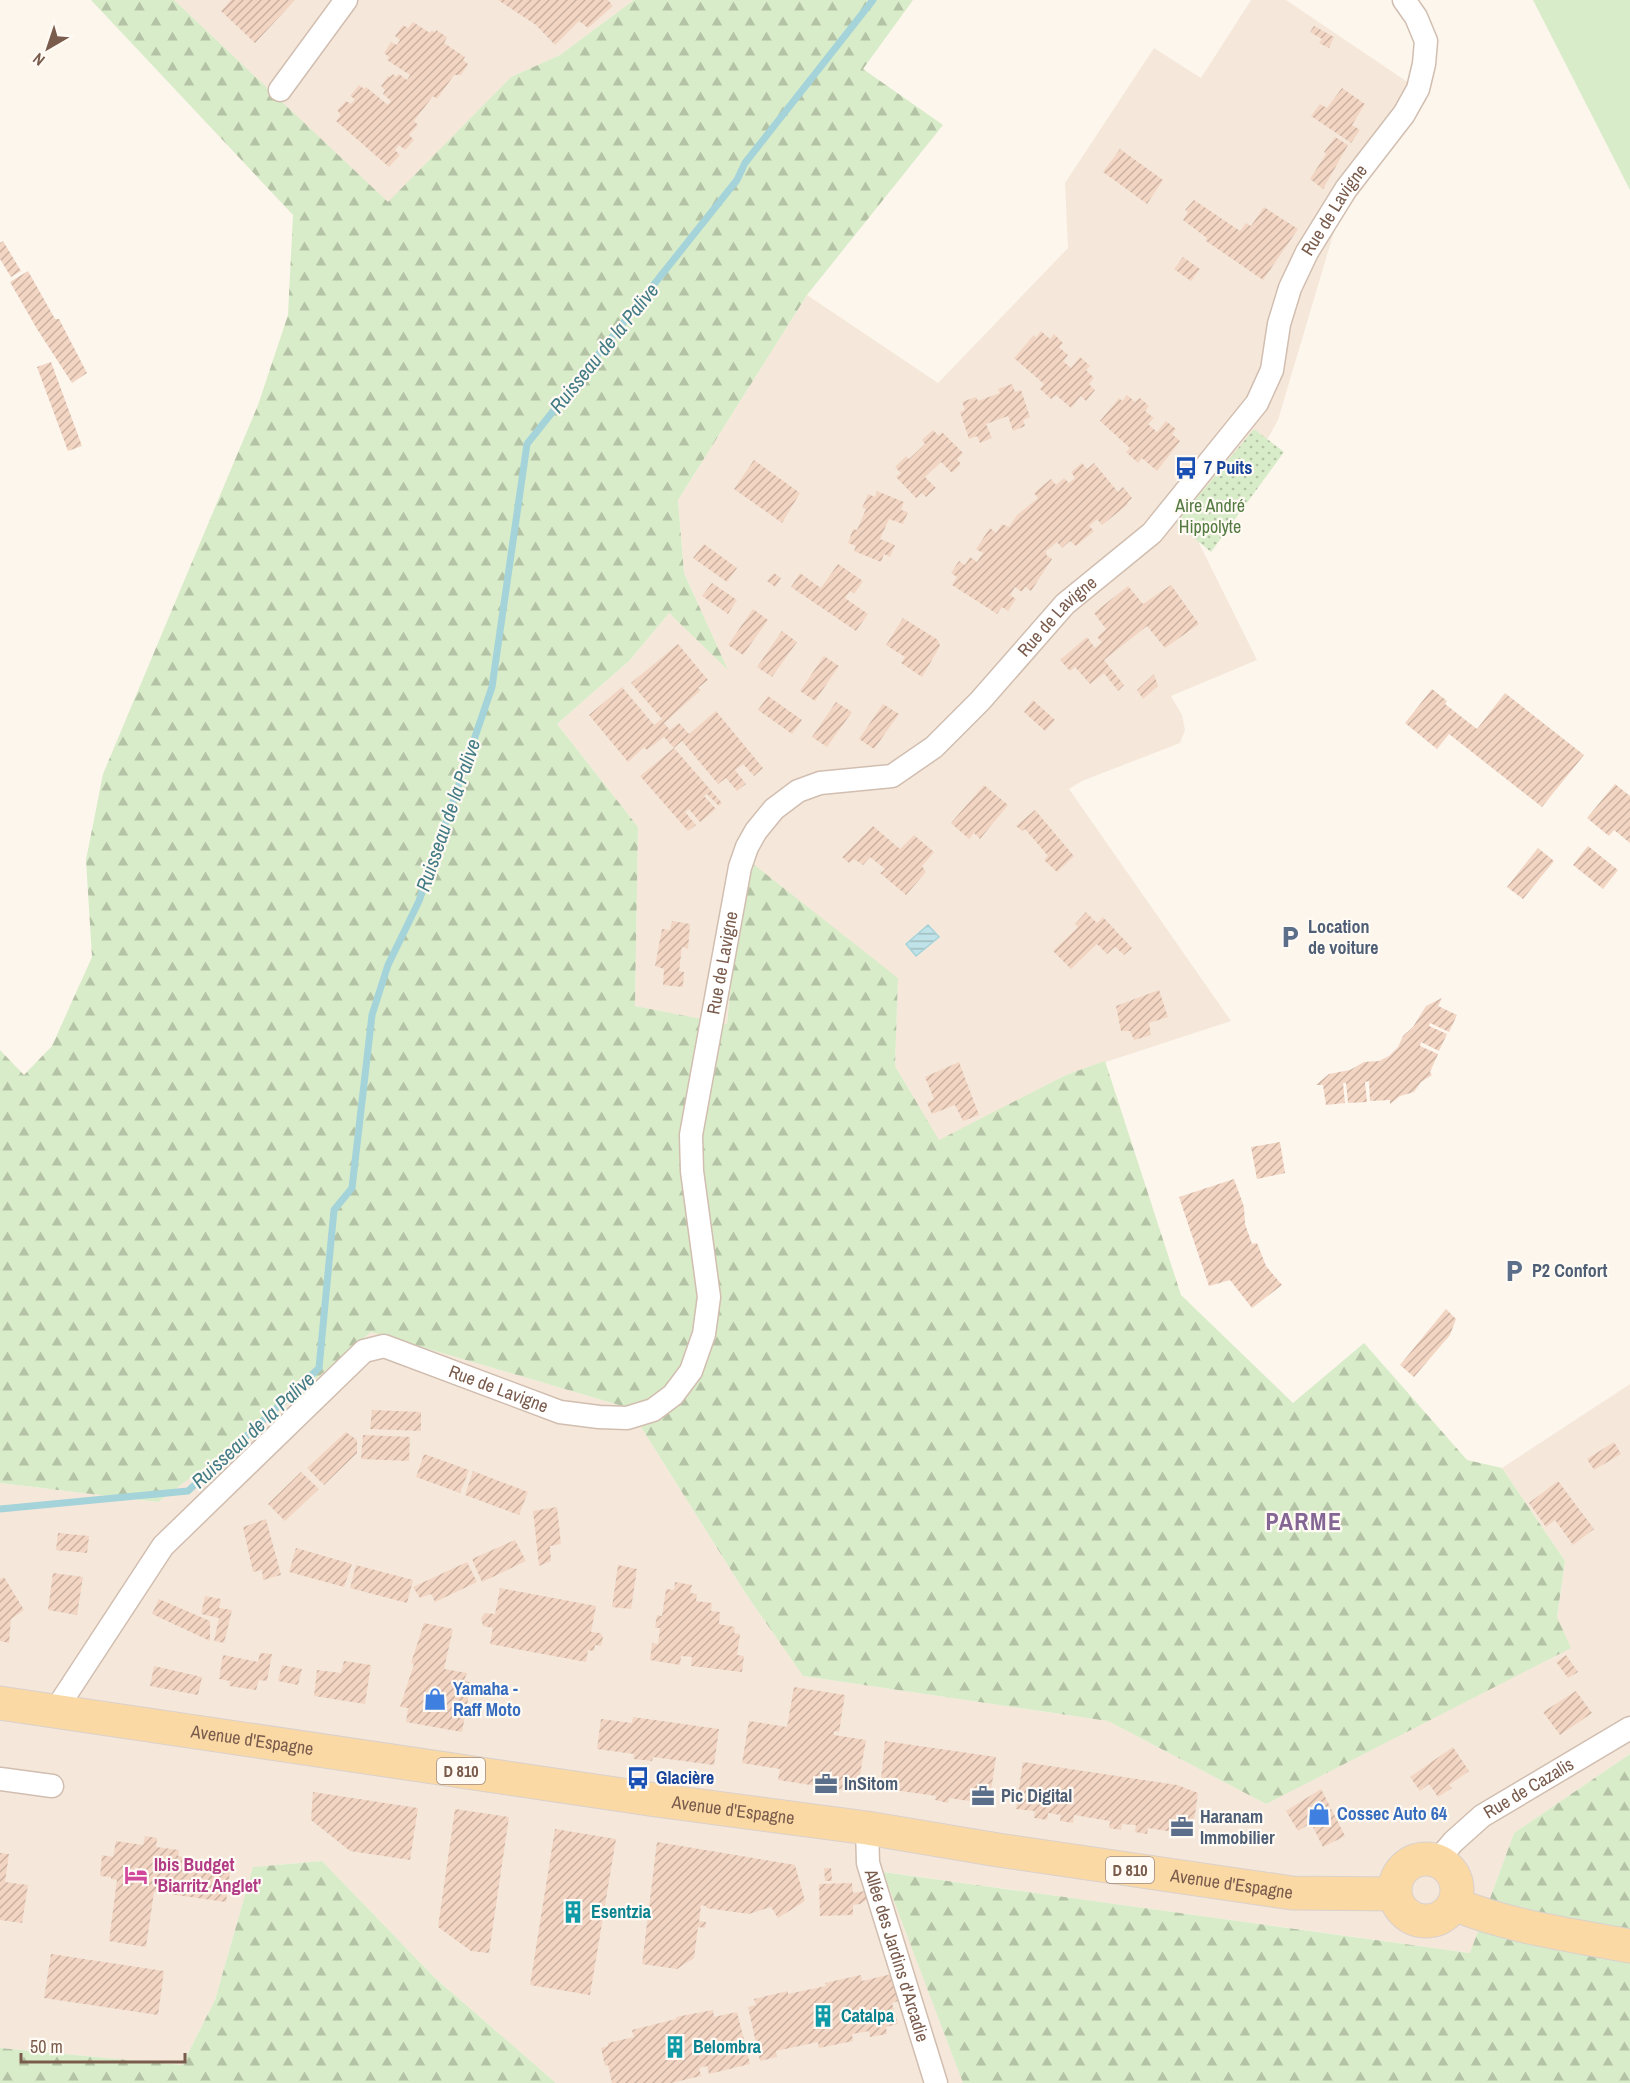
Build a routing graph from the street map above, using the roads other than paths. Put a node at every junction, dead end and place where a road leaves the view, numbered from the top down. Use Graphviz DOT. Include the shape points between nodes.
graph roads {
  1 [pos="346,0"];
  2 [pos="1410,9"];
  3 [pos="280,90"];
  4 [pos="0,1703"];
  5 [pos="55,1711"];
  6 [pos="1630,1728"];
  7 [pos="0,1779"];
  8 [pos="52,1786"];
  9 [pos="867,1828"];
  10 [pos="1437,1861"];
  11 [pos="1395,1894"];
  12 [pos="1454,1904"];
  13 [pos="1630,1946"];
  14 [pos="936,2083"];
  1 -- 3 [label="street"];
  2 -- 5 [label="street, Rue de Lavigne" via="1426,41 1418,89 1404,114 1346,189 1307,252 1290,288 1279,324 1272,370 1257,403 1152,533 1065,604 934,747 892,776 820,783 798,791 774,809 747,847 740,867 691,1135 709,1297 704,1334 691,1371 673,1395 653,1410 627,1418 560,1412 384,1346 364,1351 163,1546"];
  4 -- 5 [label="main road, Avenue d'Espagne / D 810"];
  5 -- 9 [label="main road, Avenue d'Espagne / D 810"];
  6 -- 10 [label="street, Rue de Cazalis" via="1482,1816"];
  7 -- 8 [label="street"];
  9 -- 11 [label="main road, Avenue d'Espagne / D 810" via="1292,1893"];
  9 -- 14 [label="street, Allée des Jardins d'Arcadie" via="868,1863"];
  10 -- 11 [label="main road" via="1410,1862 1396,1878"];
  10 -- 12 [label="main road" via="1455,1877"];
  11 -- 12 [label="main road" via="1407,1915 1426,1922 1446,1915"];
  12 -- 13 [label="main road" via="1532,1927"];
}
